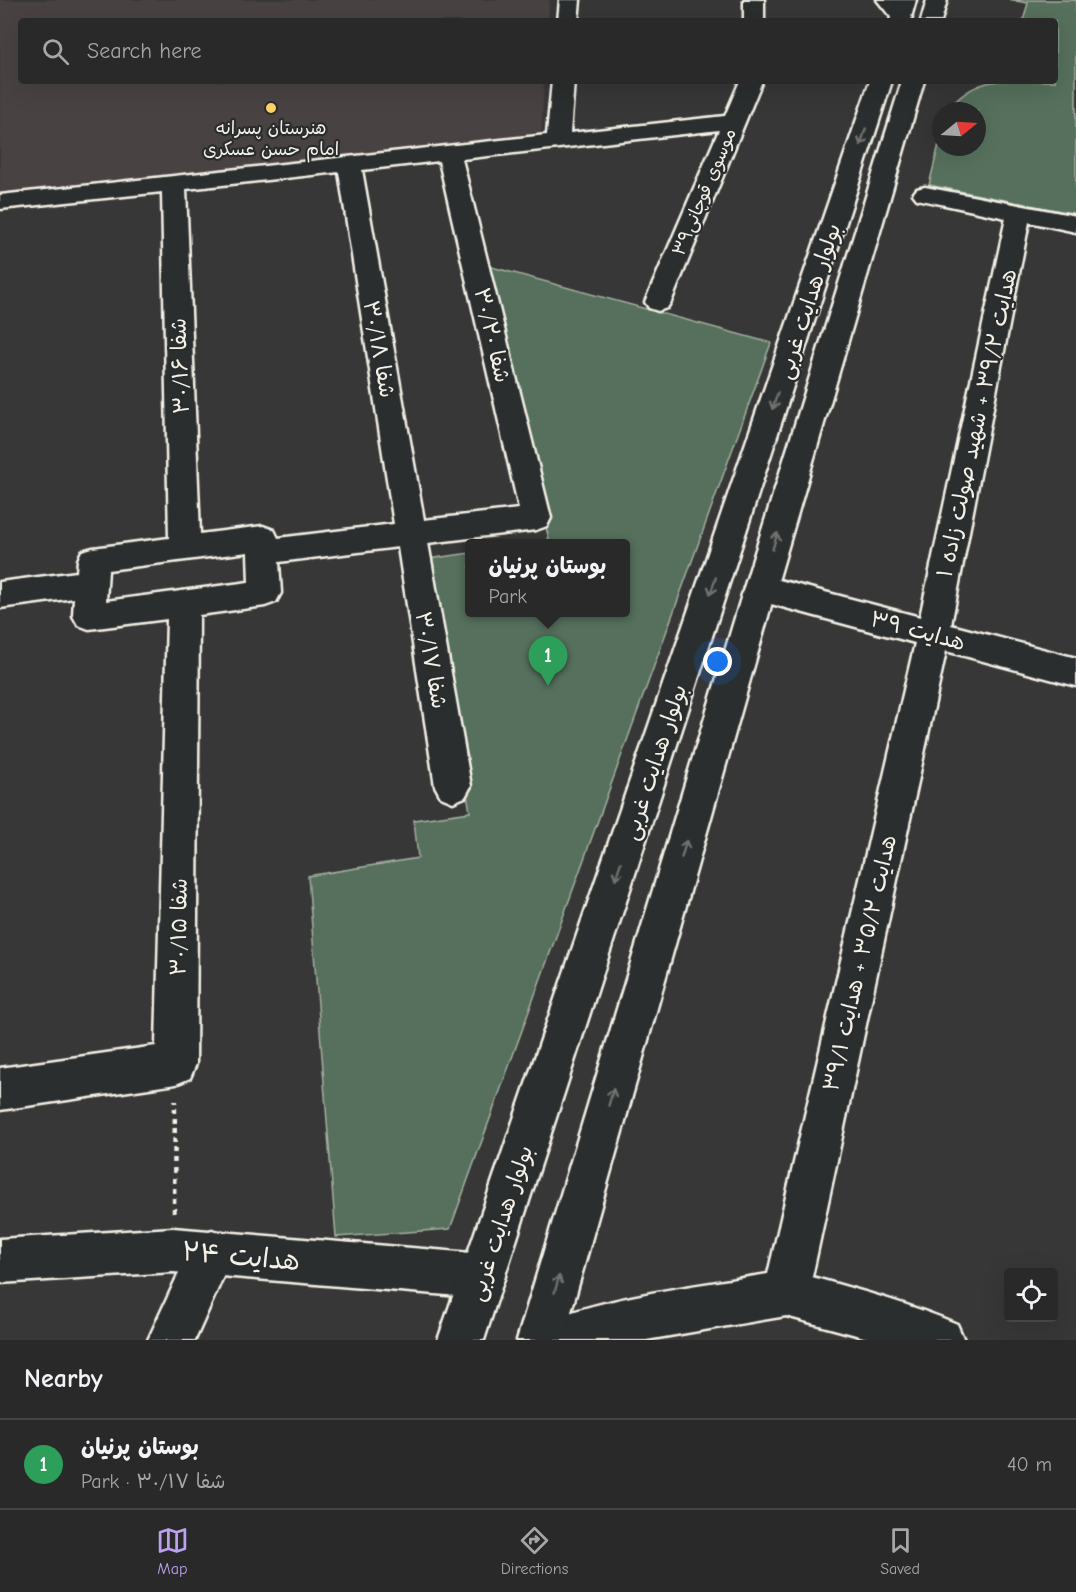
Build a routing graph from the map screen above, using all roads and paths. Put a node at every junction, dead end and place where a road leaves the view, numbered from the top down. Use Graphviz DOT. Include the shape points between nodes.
graph roads {
  1 [pos="570,0"];
  2 [pos="754,0"];
  3 [pos="887,0"];
  4 [pos="938,0"];
  5 [pos="903,13"];
  6 [pos="568,18"];
  7 [pos="754,18"];
  8 [pos="932,18"];
  9 [pos="563,84"];
  10 [pos="750,84"];
  11 [pos="880,84"];
  12 [pos="912,84"];
  13 [pos="734,122"];
  14 [pos="558,141"];
  15 [pos="449,153"];
  16 [pos="349,164"];
  17 [pos="174,183"];
  18 [pos="925,194"];
  19 [pos="0,202"];
  20 [pos="1019,212"];
  21 [pos="1076,224"];
  22 [pos="658,302"];
  23 [pos="792,350"];
  24 [pos="830,358"];
  25 [pos="411,534"];
  26 [pos="184,548"];
  27 [pos="264,552"];
  28 [pos="91,583"];
  29 [pos="760,588"];
  30 [pos="0,595"];
  31 [pos="183,604"];
  32 [pos="933,634"];
  33 [pos="1076,672"];
  34 [pos="453,786"];
  35 [pos="176,1064"];
  36 [pos="0,1089"];
  37 [pos="192,1251"];
  38 [pos="0,1262"];
  39 [pos="483,1276"];
  40 [pos="786,1293"];
  41 [pos="919,1335"];
  42 [pos="171,1340"];
  43 [pos="461,1340"];
  44 [pos="540,1340"];
  45 [pos="555,1340"];
  1 -- 6 [label="street"];
  2 -- 7 [label="street"];
  3 -- 5 [label="street"];
  4 -- 8 [label="street"];
  9 -- 14 [label="street"];
  10 -- 13 [label="street, موسوی قوچانی۳۹"];
  11 -- 23 [label="street, بولوار هدایت غربی, one-way"];
  12 -- 24 [label="street, بولوار هدایت غربی"];
  13 -- 14 [label="street"];
  13 -- 22 [label="street, موسوی قوچانی۳۹"];
  14 -- 15 [label="street"];
  15 -- 16 [label="street"];
  15 -- 25 [label="street, شفا ۳۰/۲۰" via="536,518"];
  16 -- 17 [label="street"];
  16 -- 25 [label="street, شفا ۳۰/۱۸"];
  17 -- 19 [label="street"];
  17 -- 26 [label="street, شفا ۳۰/۱۶"];
  18 -- 20 [label="street"];
  20 -- 21 [label="street"];
  20 -- 32 [label="street, هدایت ۳۹/۲ + شهید صولت زاده ۱"];
  23 -- 24 [label="street"];
  23 -- 39 [label="street, بولوار هدایت غربی, one-way"];
  29 -- 24 [label="street, بولوار هدایت غربی, one-way"];
  25 -- 27 [label="street"];
  25 -- 34 [label="street, شفا ۳۰/۱۷"];
  26 -- 27 [label="street" via="263,538"];
  26 -- 28 [label="street" via="93,560"];
  27 -- 31 [label="street" via="265,593"];
  28 -- 30 [label="street"];
  28 -- 31 [label="street" via="89,616"];
  29 -- 32 [label="street, هدایت ۳۹"];
  44 -- 29 [label="street, بولوار هدایت غربی, one-way"];
  31 -- 35 [label="street, شفا ۳۰/۱۵"];
  32 -- 33 [label="street, هدایت ۳۹"];
  32 -- 40 [label="street, هدایت ۳۵/۲ + هدایت ۳۹/۱"];
  35 -- 36 [label="street"];
  35 -- 37 [label="path"];
  37 -- 38 [label="street, هدایت ۲۴"];
  37 -- 39 [label="street, هدایت ۲۴"];
  37 -- 42 [label="street"];
  39 -- 43 [label="street, بولوار هدایت غربی"];
  40 -- 41 [label="street"];
  40 -- 45 [label="street" via="642,1318"];
}
